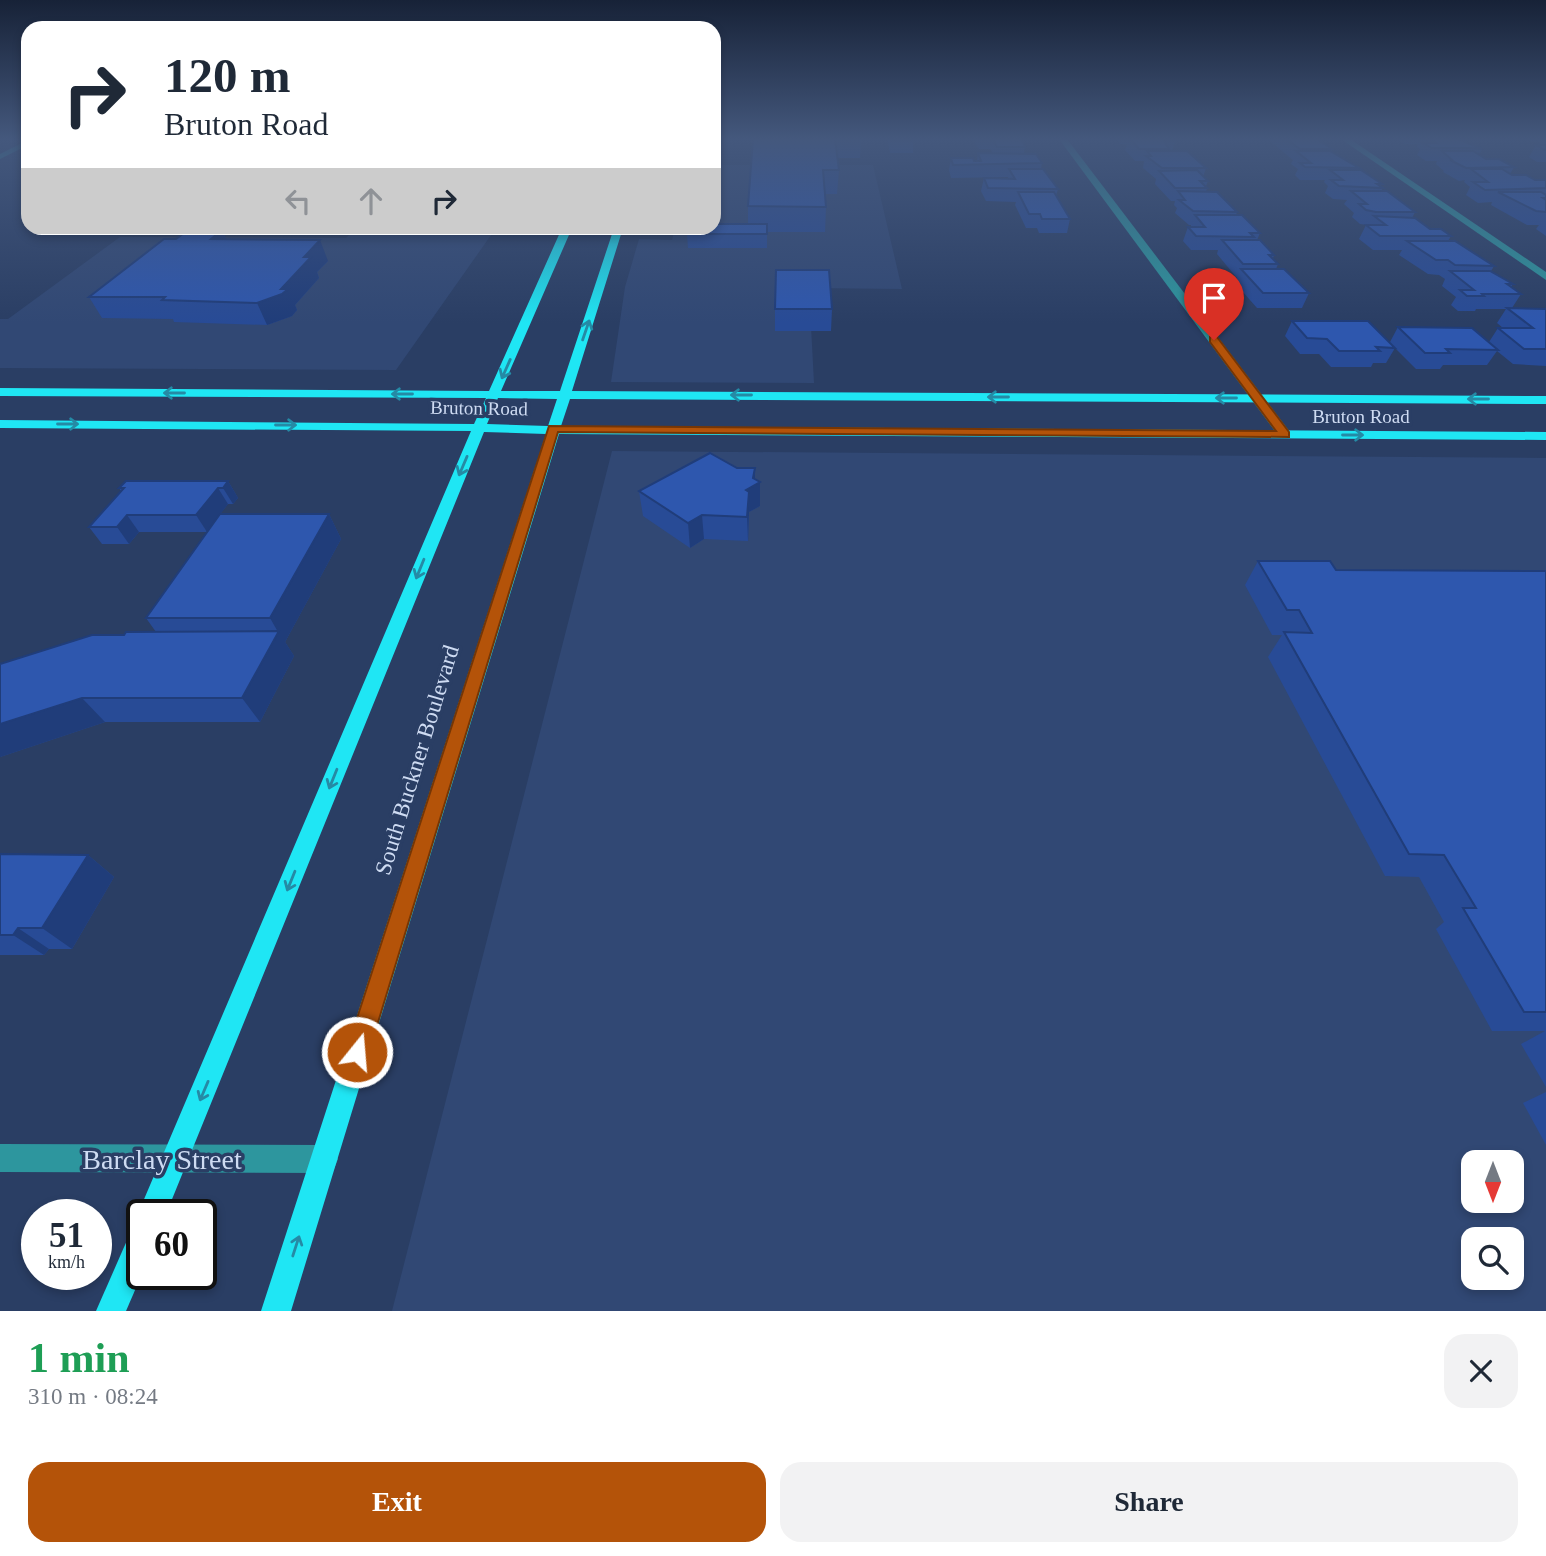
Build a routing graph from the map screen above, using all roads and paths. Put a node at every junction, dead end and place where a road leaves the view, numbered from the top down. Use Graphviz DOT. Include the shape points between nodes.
graph roads {
  1 [pos="1109,200"];
  2 [pos="1434,200"];
  3 [pos="564,235"];
  4 [pos="617,235"];
  5 [pos="1546,277"];
  6 [pos="0,392"];
  7 [pos="495,394"];
  8 [pos="564,394"];
  9 [pos="1257,398"];
  10 [pos="1546,400"];
  11 [pos="0,424"];
  12 [pos="480,427"];
  13 [pos="553,428"];
  14 [pos="1285,435"];
  15 [pos="1546,436"];
  16 [pos="0,1158"];
  17 [pos="176,1159"];
  18 [pos="324,1159"];
  19 [pos="159,1199"];
  20 [pos="126,1277"];
  21 [pos="111,1311"];
  22 [pos="276,1311"];
  1 -- 9 [label="street"];
  2 -- 5 [label="street"];
  3 -- 7 [label="main road, one-way"];
  8 -- 4 [label="main road, South Buckner Boulevard, one-way"];
  7 -- 6 [label="main road, Bruton Road, one-way"];
  7 -- 8 [label="main road, Bruton Road"];
  7 -- 12 [label="main road"];
  9 -- 8 [label="main road, Bruton Road, one-way"];
  8 -- 13 [label="main road, South Buckner Boulevard"];
  10 -- 9 [label="main road, Bruton Road, one-way"];
  9 -- 14 [label="street"];
  11 -- 12 [label="main road, Bruton Road, one-way"];
  12 -- 13 [label="main road, Bruton Road"];
  12 -- 17 [label="main road, one-way"];
  13 -- 14 [label="main road, Bruton Road"];
  13 -- 18 [label="main road, South Buckner Boulevard"];
  14 -- 15 [label="main road, Bruton Road, one-way"];
  16 -- 17 [label="street, Barclay Street"];
  17 -- 18 [label="street, Barclay Street"];
  17 -- 19 [label="main road"];
  22 -- 18 [label="main road, South Buckner Boulevard, one-way"];
  20 -- 21 [label="main road"];
}
